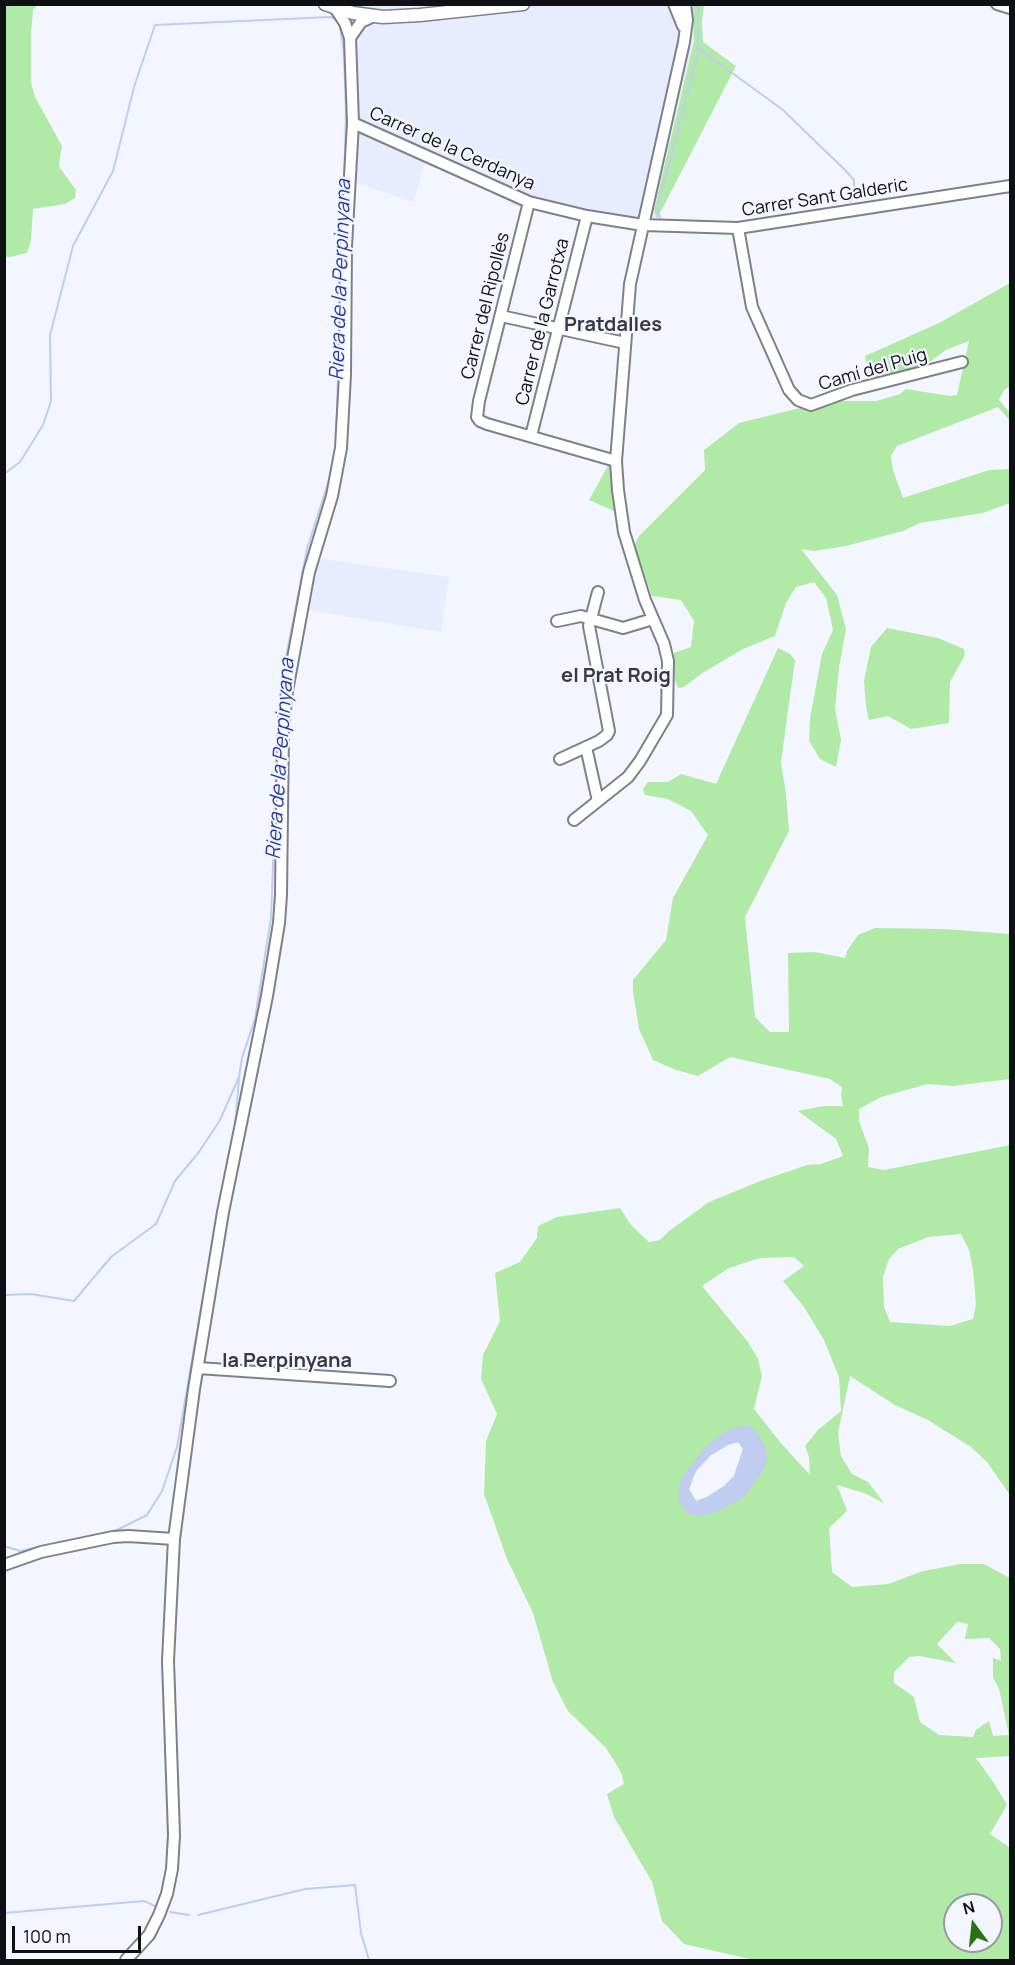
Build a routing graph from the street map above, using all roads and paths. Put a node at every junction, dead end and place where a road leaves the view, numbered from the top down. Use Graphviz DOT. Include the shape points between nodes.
graph roads {
  1 [pos="522,4"];
  2 [pos="674,4"];
  3 [pos="685,4"];
  4 [pos="997,4"];
  5 [pos="1011,8"];
  6 [pos="343,12"];
  7 [pos="437,13"];
  8 [pos="685,32"];
  9 [pos="352,123"];
  10 [pos="1011,186"];
  11 [pos="529,202"];
  12 [pos="587,216"];
  13 [pos="643,225"];
  14 [pos="738,228"];
  15 [pos="501,316"];
  16 [pos="558,330"];
  17 [pos="625,343"];
  18 [pos="962,362"];
  19 [pos="531,436"];
  20 [pos="616,461"];
  21 [pos="598,592"];
  22 [pos="592,619"];
  23 [pos="653,619"];
  24 [pos="557,621"];
  25 [pos="586,747"];
  26 [pos="560,759"];
  27 [pos="598,801"];
  28 [pos="574,820"];
  29 [pos="198,1368"];
  30 [pos="390,1381"];
  31 [pos="174,1539"];
  32 [pos="4,1565"];
  33 [pos="126,1960"];
  1 -- 7 [label="main road"];
  2 -- 8 [label="street"];
  3 -- 8 [label="street"];
  4 -- 5 [label="street"];
  6 -- 7 [label="main road"];
  6 -- 7 [label="main road" via="402,17"];
  6 -- 9 [label="street" via="350,38"];
  8 -- 13 [label="street"];
  9 -- 11 [label="street, Carrer de la Cerdanya"];
  9 -- 29 [label="street" via="340,456 309,572 288,691 279,923 223,1212"];
  10 -- 14 [label="street, Carrer Sant Galderic"];
  11 -- 12 [label="street, Carrer de la Cerdanya"];
  11 -- 15 [label="street, Carrer del Ripollès"];
  12 -- 13 [label="street, Carrer de la Cerdanya"];
  12 -- 16 [label="street, Carrer de la Garrotxa"];
  13 -- 14 [label="street, Carrer Sant Galderic"];
  13 -- 17 [label="street" via="632,275"];
  14 -- 18 [label="street, Camí del Puig" via="752,308 789,390 798,400 811,405 852,390"];
  15 -- 16 [label="street"];
  15 -- 19 [label="street, Carrer del Ripollès" via="477,417 487,424"];
  16 -- 17 [label="street"];
  16 -- 19 [label="street, Carrer de la Garrotxa"];
  17 -- 20 [label="street"];
  19 -- 20 [label="street"];
  20 -- 23 [label="street" via="624,532"];
  21 -- 22 [label="street"];
  22 -- 23 [label="street" via="623,628"];
  22 -- 24 [label="street" via="581,616"];
  22 -- 25 [label="street" via="589,626 609,731"];
  23 -- 27 [label="street" via="668,661 667,715 636,768"];
  25 -- 26 [label="street"];
  25 -- 27 [label="street"];
  27 -- 28 [label="street"];
  29 -- 30 [label="street"];
  29 -- 31 [label="street"];
  31 -- 32 [label="street" via="113,1537 41,1552"];
  31 -- 33 [label="street" via="168,1660 172,1869 159,1915"];
}
